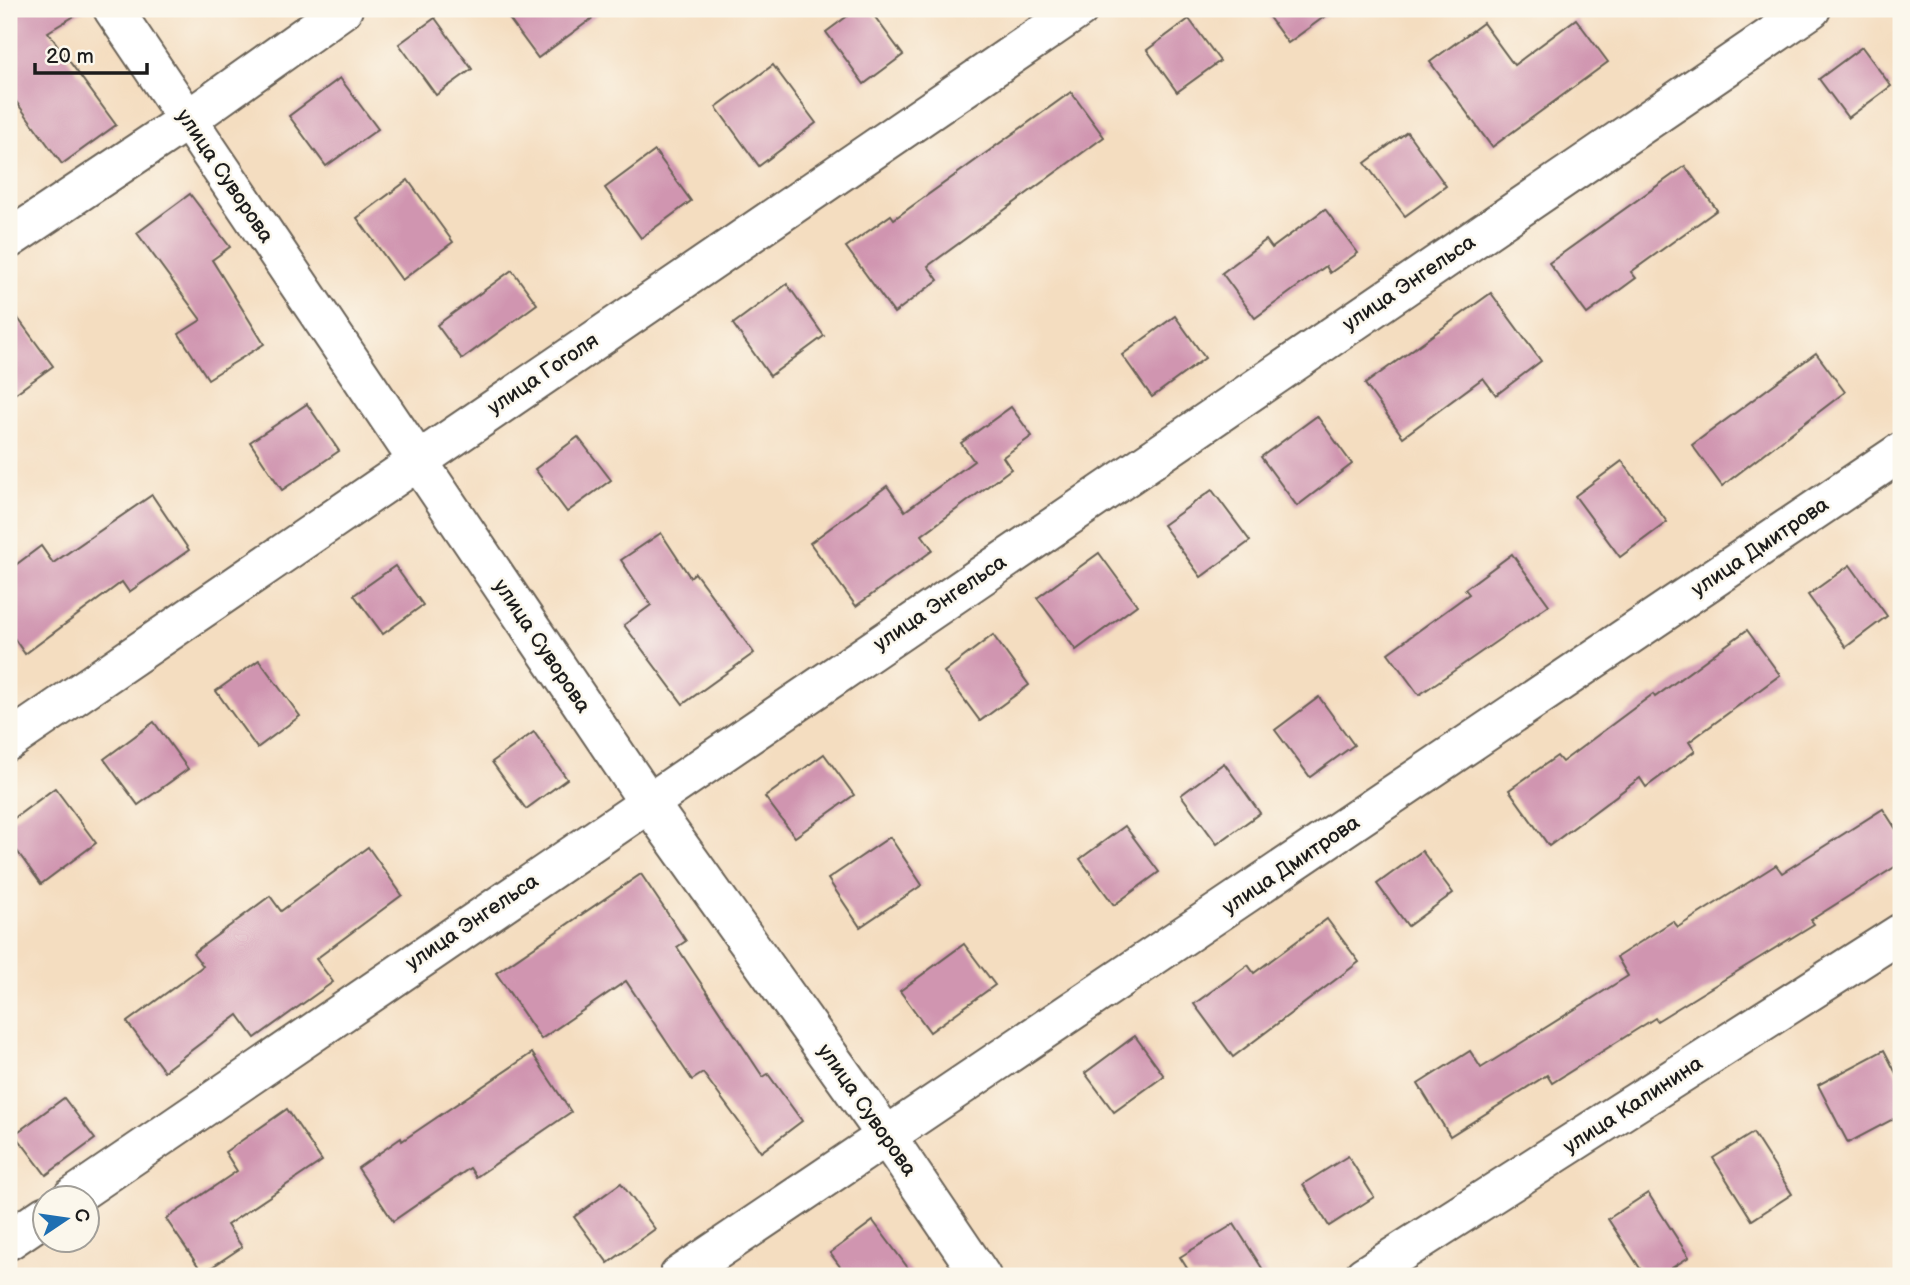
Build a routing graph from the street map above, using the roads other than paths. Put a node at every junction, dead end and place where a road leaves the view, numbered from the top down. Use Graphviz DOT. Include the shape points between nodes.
graph roads {
  1 [pos="113,9"];
  2 [pos="343,9"];
  3 [pos="1079,9"];
  4 [pos="1811,9"];
  5 [pos="187,120"];
  6 [pos="9,239"];
  7 [pos="1901,452"];
  8 [pos="417,460"];
  9 [pos="9,741"];
  10 [pos="648,802"];
  11 [pos="1901,933"];
  12 [pos="887,1137"];
  13 [pos="91,1184"];
  14 [pos="32,1224"];
  15 [pos="9,1240"];
  16 [pos="679,1276"];
  17 [pos="981,1276"];
  18 [pos="1364,1276"];
  1 -- 5 [label="street, улица Суворова"];
  2 -- 5 [label="street"];
  3 -- 8 [label="street, улица Гоголя"];
  4 -- 10 [label="street, улица Энгельса"];
  5 -- 6 [label="street"];
  5 -- 8 [label="street, улица Суворова"];
  7 -- 12 [label="street, улица Дмитрова"];
  8 -- 9 [label="street, улица Гоголя"];
  8 -- 10 [label="street, улица Суворова"];
  10 -- 12 [label="street, улица Суворова"];
  10 -- 13 [label="street, улица Энгельса"];
  11 -- 18 [label="street, улица Калинина"];
  12 -- 16 [label="street, улица Дмитрова"];
  12 -- 17 [label="street, улица Суворова"];
  14 -- 15 [label="street"];
}
